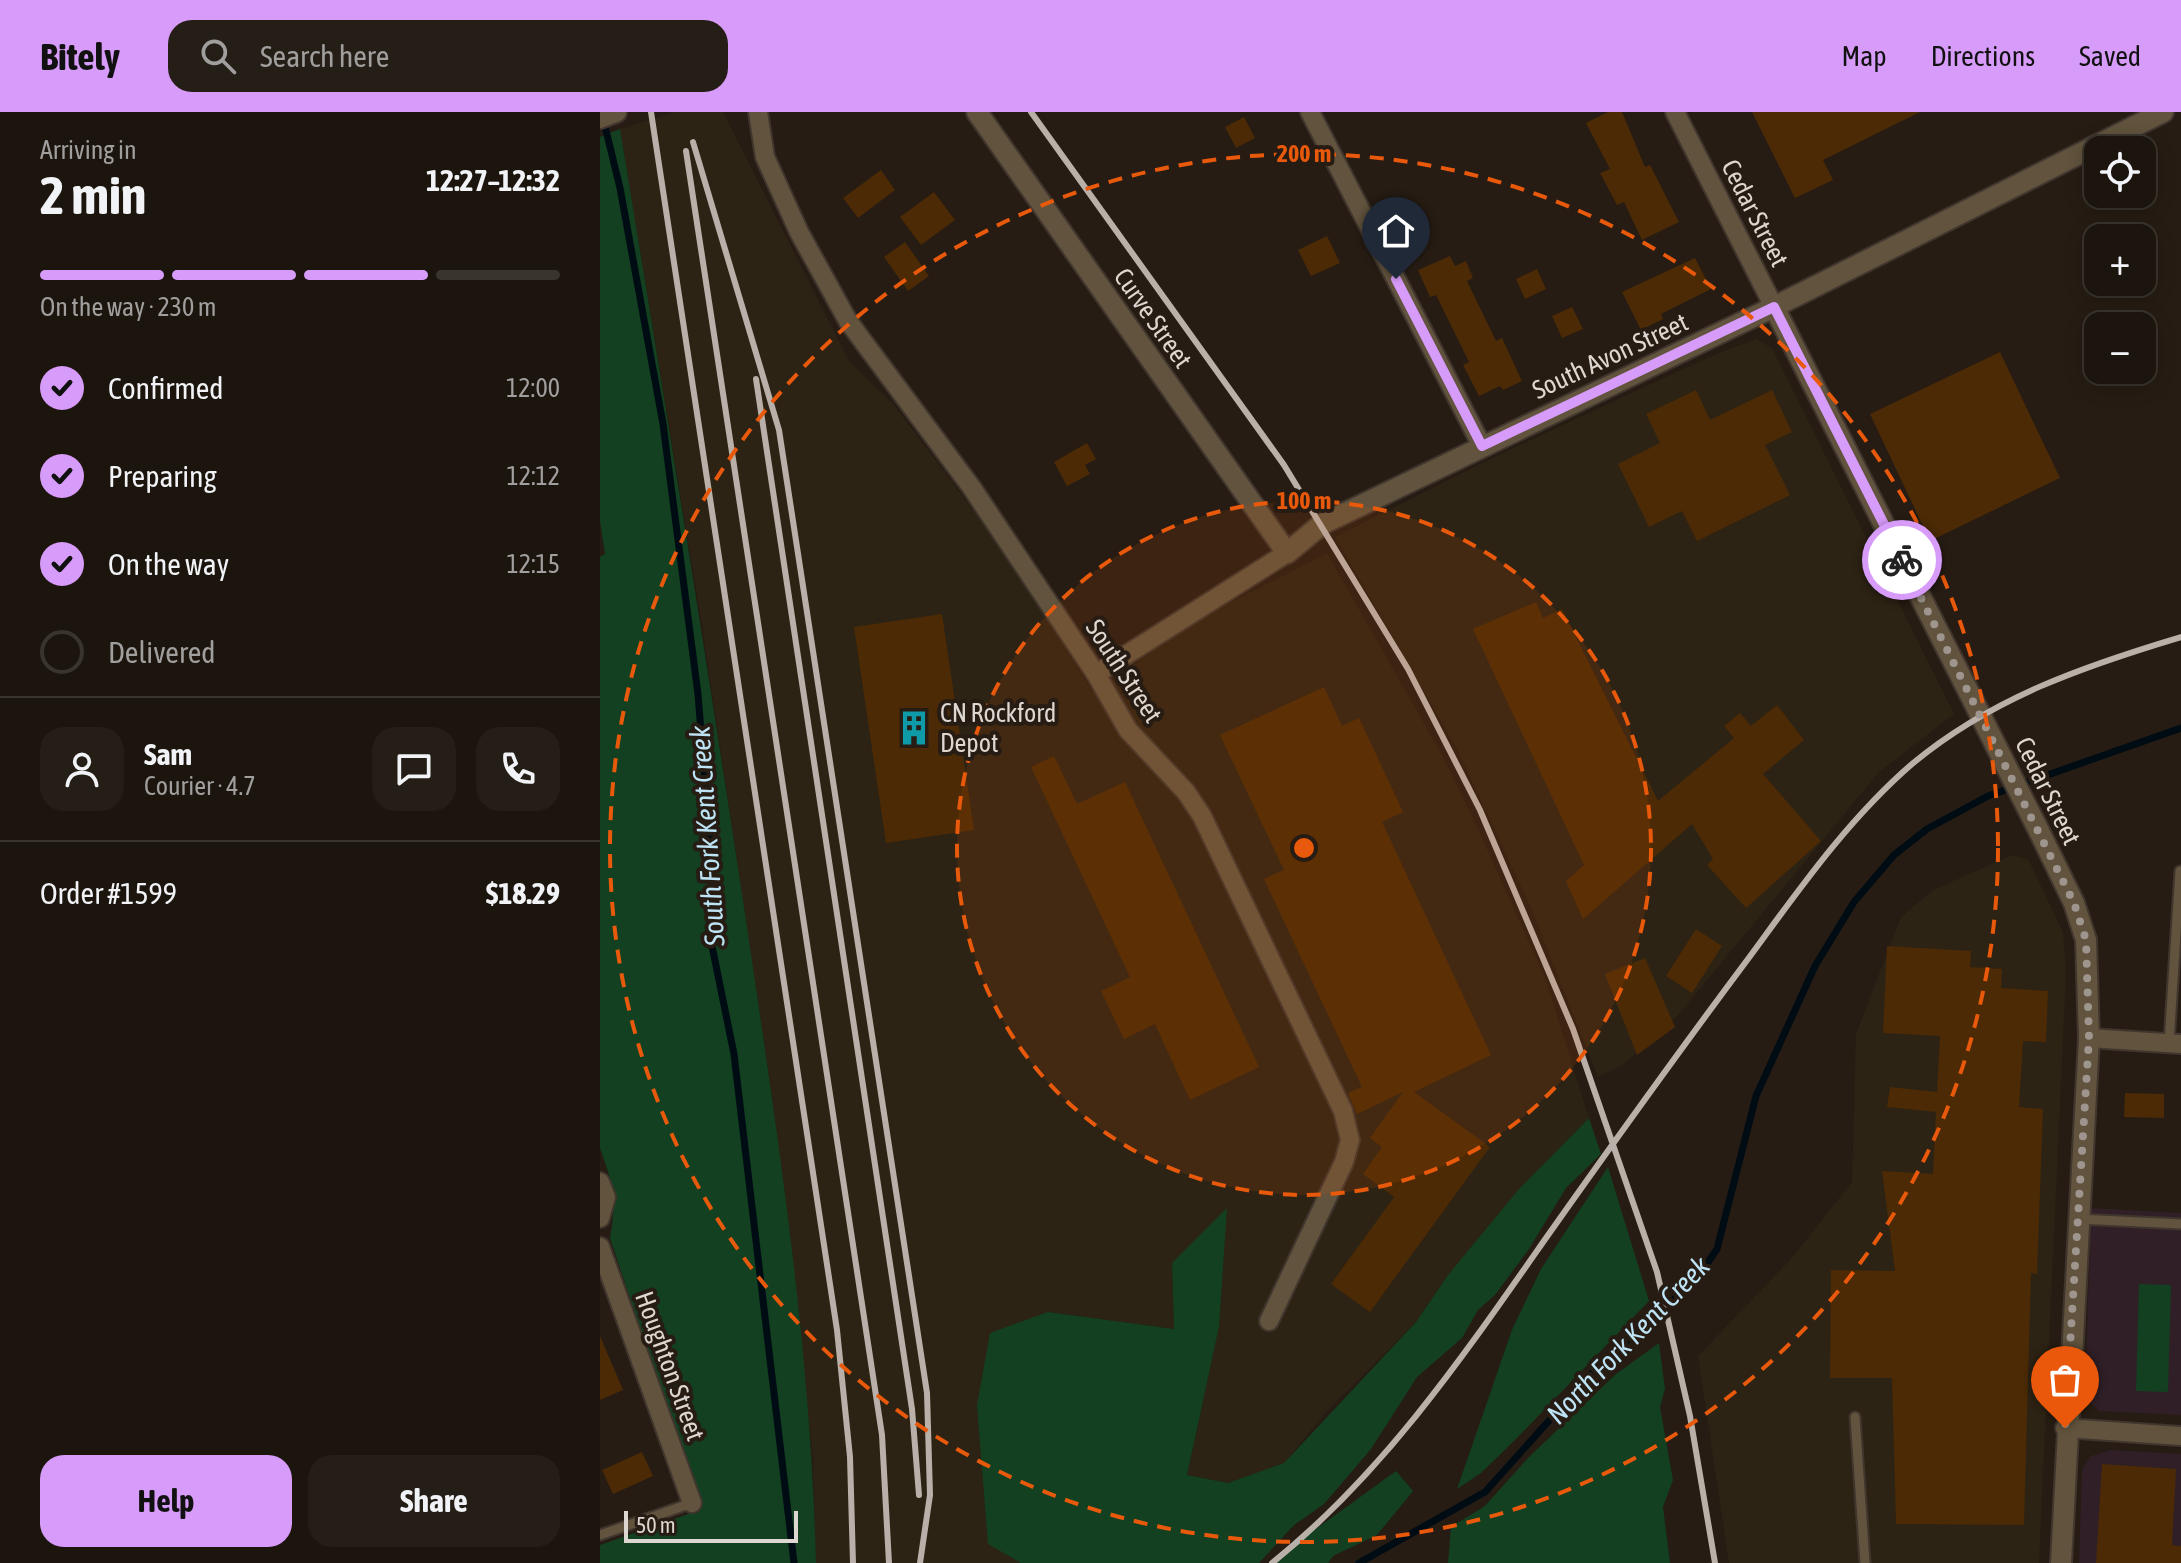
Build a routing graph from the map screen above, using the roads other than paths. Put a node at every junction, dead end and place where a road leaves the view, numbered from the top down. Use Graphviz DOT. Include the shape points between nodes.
graph roads {
  1 [pos="616,112"];
  2 [pos="758,112"];
  3 [pos="977,112"];
  4 [pos="1310,112"];
  5 [pos="2163,112"];
  6 [pos="1677,113"];
  7 [pos="600,118"];
  8 [pos="1774,307"];
  9 [pos="1482,446"];
  10 [pos="1287,553"];
  11 [pos="1096,674"];
  12 [pos="2180,871"];
  13 [pos="2089,1038"];
  14 [pos="2175,1044"];
  15 [pos="600,1182"];
  16 [pos="600,1218"];
  17 [pos="2078,1219"];
  18 [pos="2181,1224"];
  19 [pos="600,1247"];
  20 [pos="1269,1321"];
  21 [pos="1855,1417"];
  22 [pos="2065,1428"];
  23 [pos="2181,1436"];
  24 [pos="692,1503"];
  25 [pos="600,1535"];
  26 [pos="1865,1563"];
  27 [pos="2061,1563"];
  1 -- 7 [label="street"];
  2 -- 11 [label="street, South Street" via="765,157 848,321 972,488"];
  3 -- 10 [label="street, Curve Street"];
  4 -- 9 [label="street"];
  5 -- 8 [label="street, South Avon Street"];
  6 -- 8 [label="street, Cedar Street"];
  8 -- 9 [label="street, South Avon Street"];
  8 -- 13 [label="street, Cedar Street" via="2074,903 2086,940"];
  9 -- 10 [label="street, South Avon Street" via="1322,524"];
  10 -- 11 [label="street, South Avon Street"];
  11 -- 20 [label="street, South Street" via="1128,730 1202,816 1343,1111 1350,1140 1344,1162"];
  12 -- 14 [label="lane"];
  13 -- 14 [label="street"];
  13 -- 17 [label="street, Cedar Street"];
  15 -- 16 [label="street" via="606,1197"];
  17 -- 18 [label="lane"];
  17 -- 22 [label="street, Cedar Street"];
  19 -- 24 [label="street, Houghton Street"];
  21 -- 26 [label="lane"];
  22 -- 23 [label="street"];
  22 -- 27 [label="street, Cedar Street"];
  24 -- 25 [label="lane"];
}
